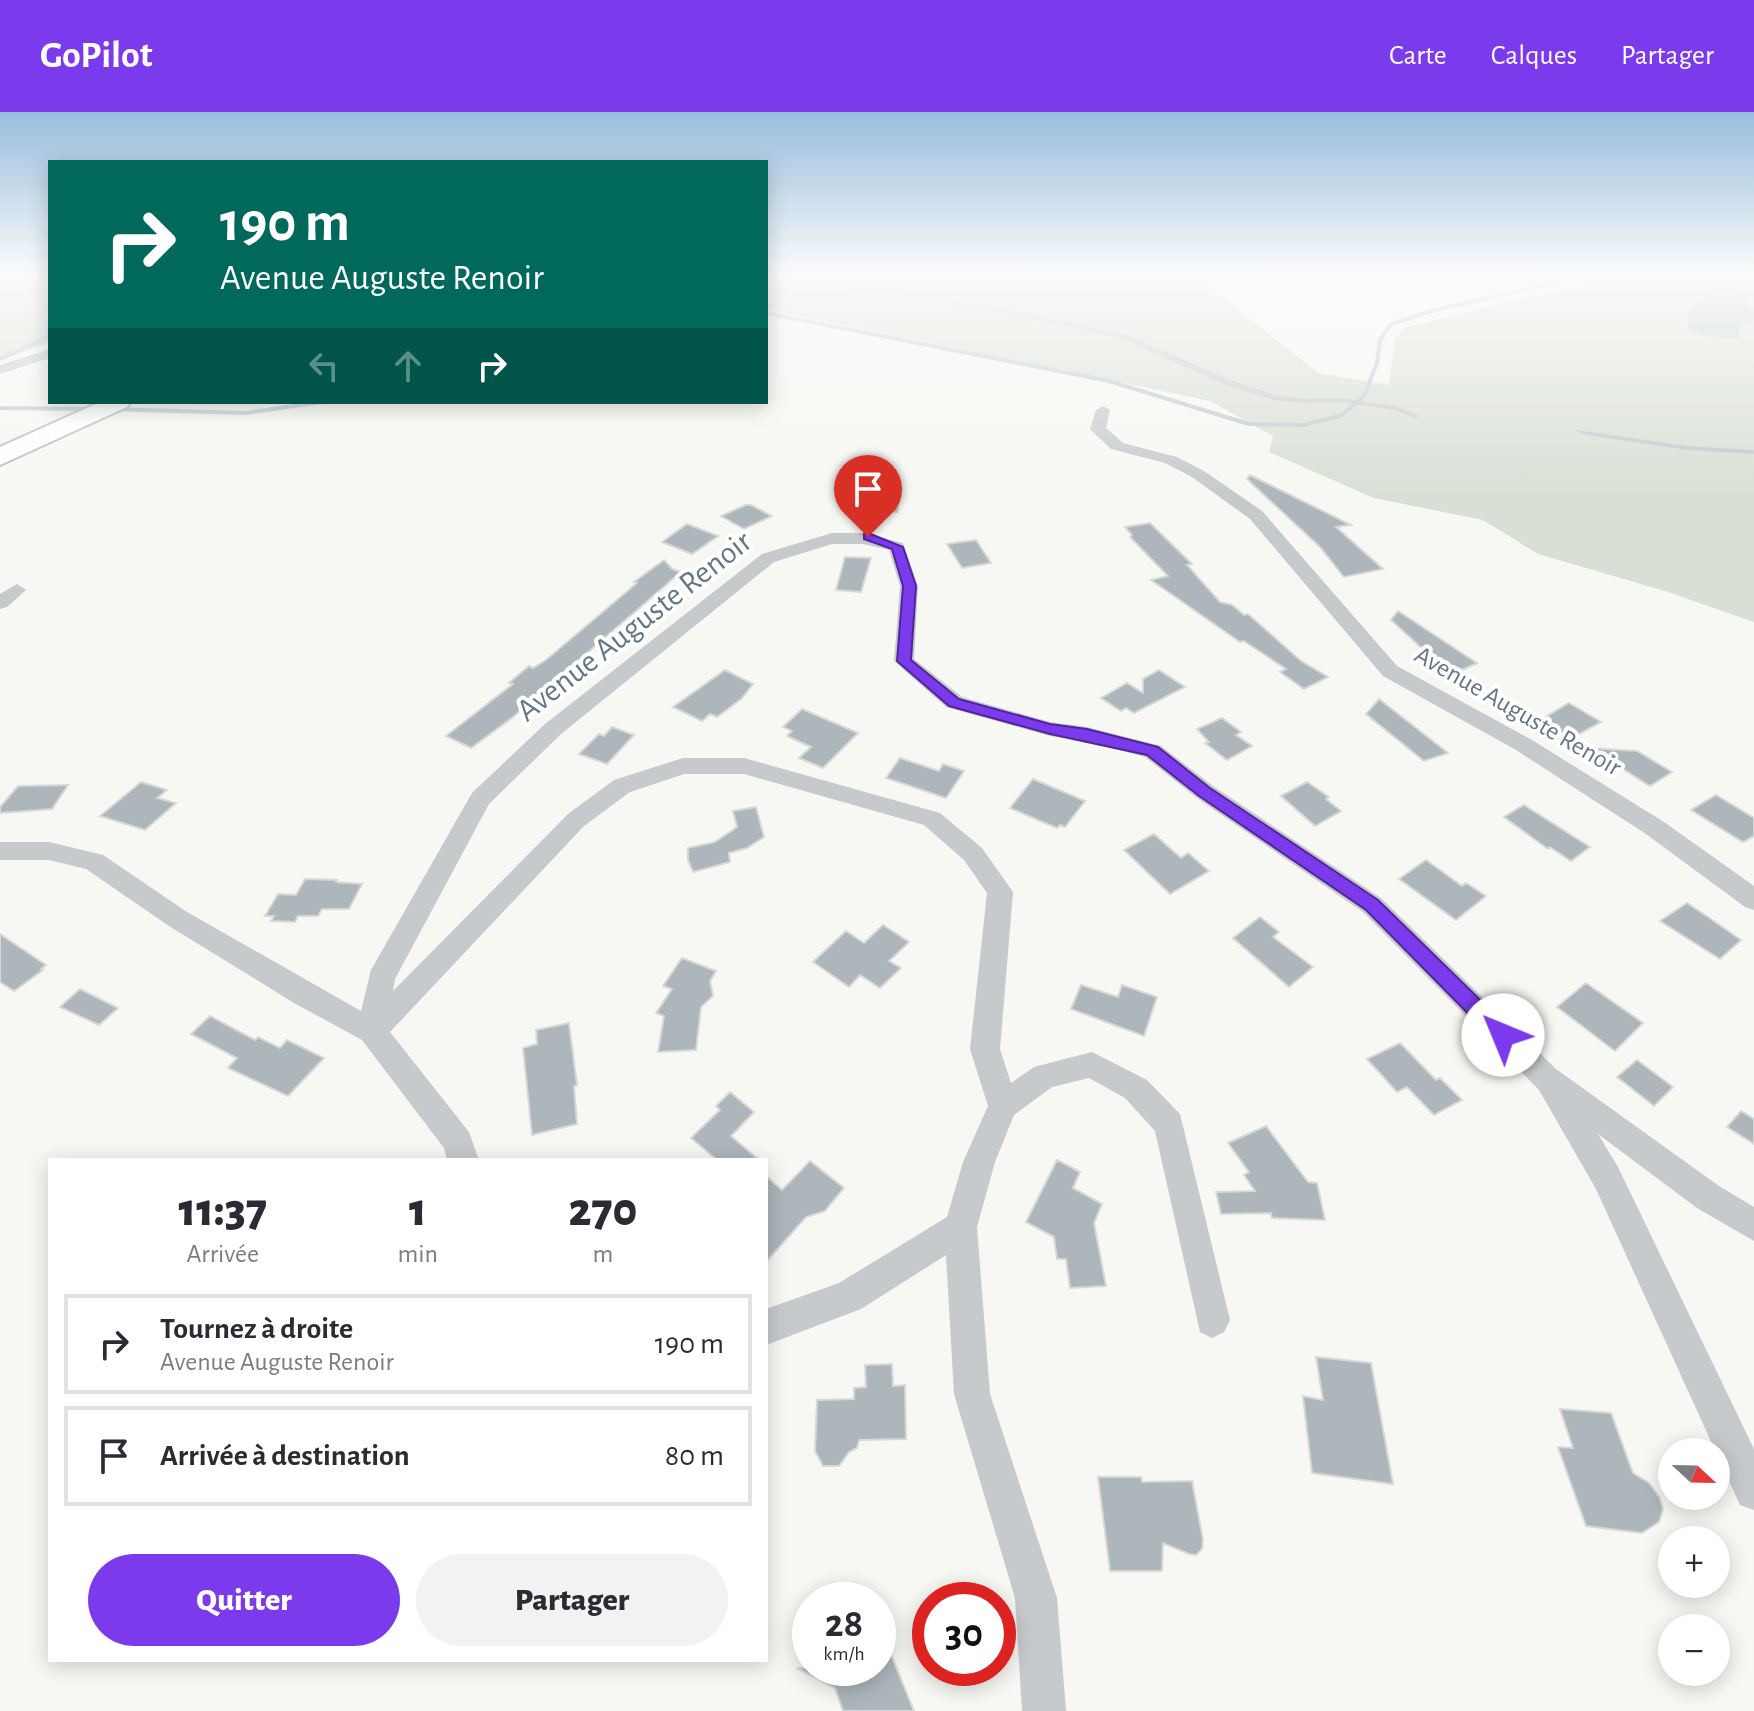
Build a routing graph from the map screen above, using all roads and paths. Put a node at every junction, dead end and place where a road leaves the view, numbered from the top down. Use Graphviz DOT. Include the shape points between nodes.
graph roads {
  1 [pos="1148,348"];
  2 [pos="48,354"];
  3 [pos="0,370"];
  4 [pos="115,404"];
  5 [pos="1103,410"];
  6 [pos="1416,416"];
  7 [pos="0,457"];
  8 [pos="17,590"];
  9 [pos="0,603"];
  10 [pos="0,851"];
  11 [pos="1754,900"];
  12 [pos="372,1031"];
  13 [pos="1546,1078"];
  14 [pos="1003,1106"];
  15 [pos="462,1158"];
  16 [pos="1754,1225"];
  17 [pos="961,1227"];
  18 [pos="1212,1320"];
  19 [pos="768,1326"];
  20 [pos="1754,1491"];
  21 [pos="1044,1711"];
  1 -- 6 [label="lane" via="1248,390 1396,408"];
  2 -- 3 [label="street"];
  4 -- 7 [label="main road"];
  5 -- 11 [label="street, Avenue Auguste Renoir" via="1098,429 1117,446 1171,460 1256,515 1390,671 1524,745 1655,828"];
  8 -- 9 [label="street"];
  10 -- 12 [label="street" via="49,851 94,862 228,949"];
  12 -- 13 [label="street, Avenue Auguste Renoir" via="381,978 480,799 553,729 768,558 799,546 868,537 897,547 909,586 904,661 954,702 1153,751 1372,905"];
  12 -- 14 [label="street" via="576,820 622,786 683,766 744,766 932,819 973,854 1000,892 985,1049"];
  12 -- 15 [label="street" via="458,1142"];
  13 -- 16 [label="street, Avenue Auguste Renoir"];
  13 -- 20 [label="street" via="1607,1178"];
  14 -- 17 [label="street" via="979,1162"];
  14 -- 18 [label="street" via="1044,1076 1092,1065 1136,1089 1169,1124"];
  17 -- 19 [label="street" via="849,1297"];
  17 -- 21 [label="street" via="972,1394 1036,1598"];
}
